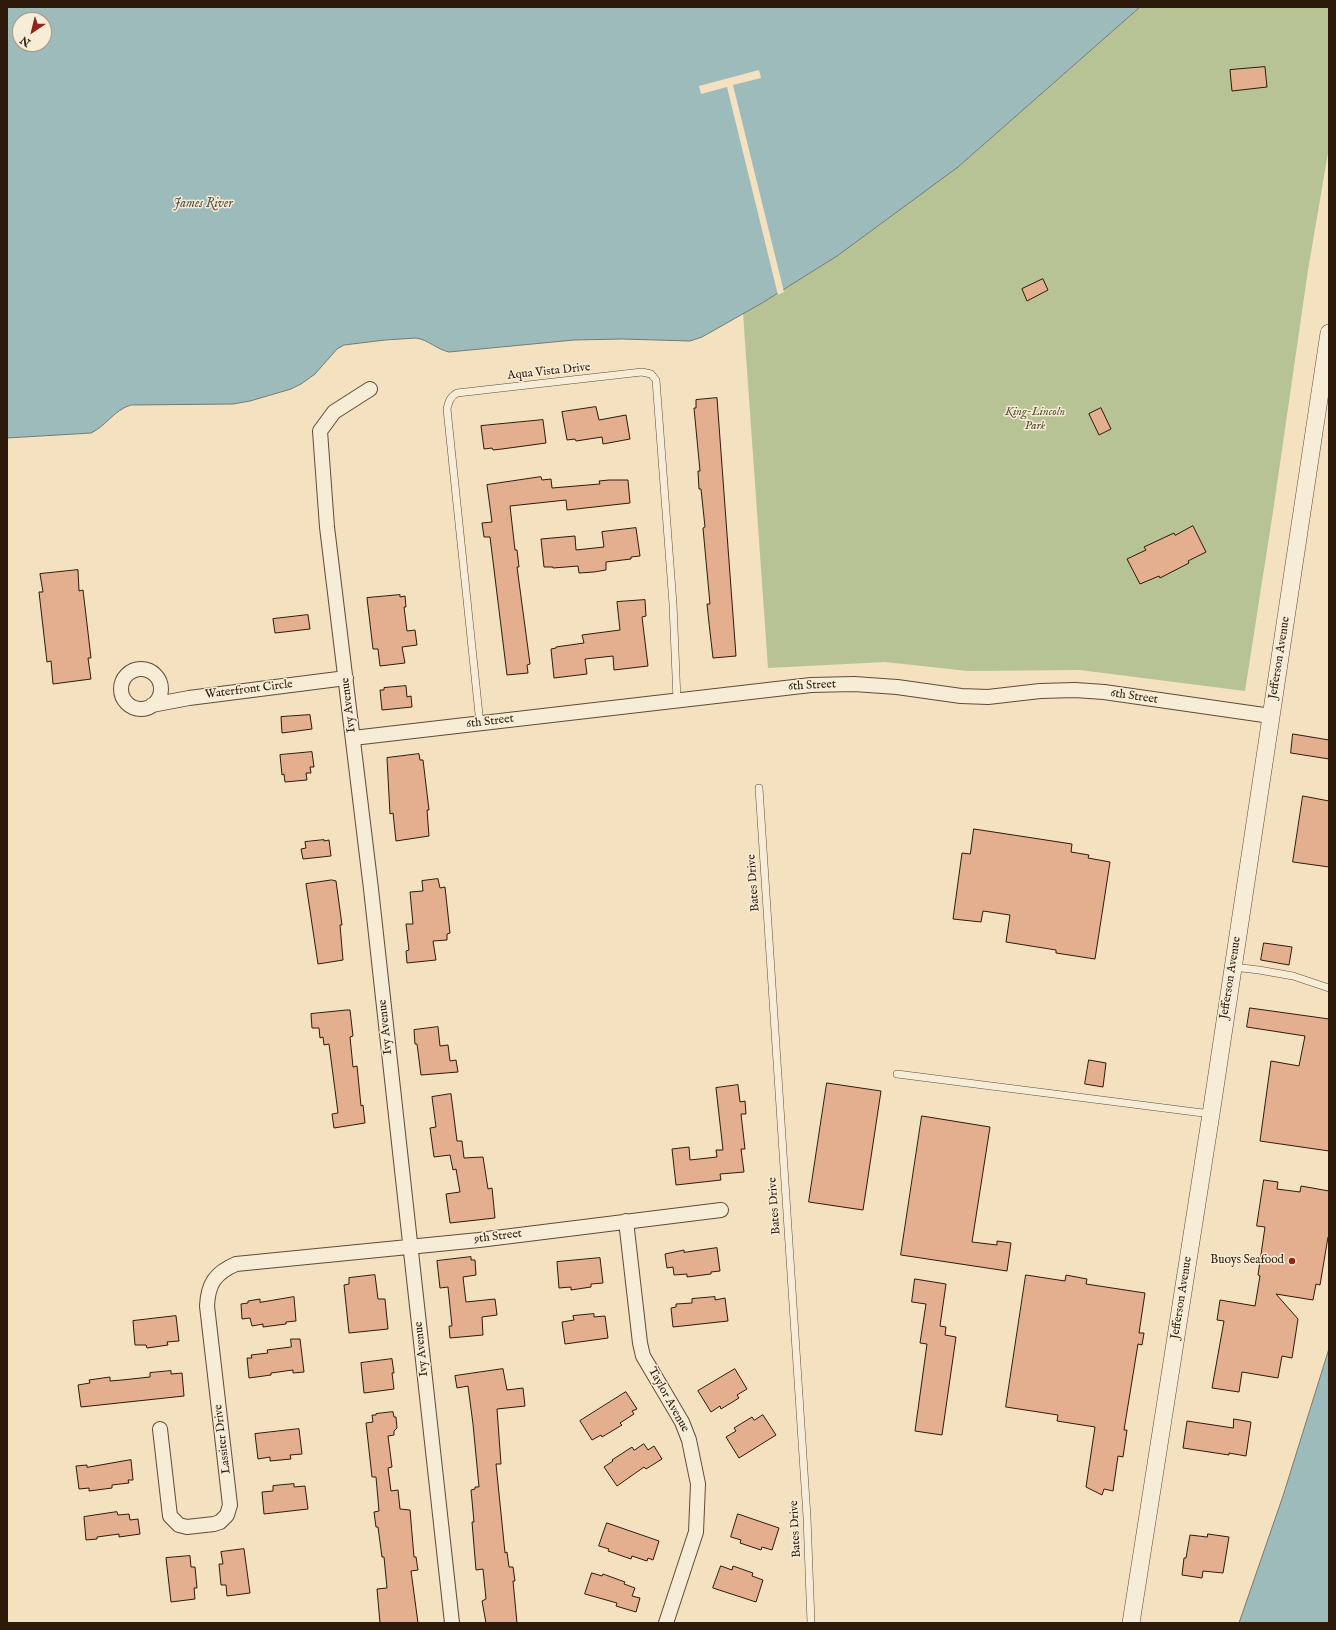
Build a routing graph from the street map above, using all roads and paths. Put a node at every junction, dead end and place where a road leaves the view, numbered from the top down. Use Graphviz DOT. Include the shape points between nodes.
graph roads {
  1 [pos="1329,333"];
  2 [pos="370,389"];
  3 [pos="346,678"];
  4 [pos="677,700"];
  5 [pos="152,705"];
  6 [pos="1271,716"];
  7 [pos="480,724"];
  8 [pos="353,738"];
  9 [pos="759,788"];
  10 [pos="1233,967"];
  11 [pos="1329,988"];
  12 [pos="898,1074"];
  13 [pos="1211,1114"];
  14 [pos="721,1210"];
  15 [pos="626,1221"];
  16 [pos="410,1247"];
  17 [pos="275,1260"];
  18 [pos="160,1429"];
  19 [pos="452,1623"];
  20 [pos="666,1623"];
  21 [pos="811,1623"];
  22 [pos="1131,1623"];
  1 -- 6 [label="street, Jefferson Avenue"];
  2 -- 3 [label="street, Ivy Avenue" via="334,412 320,431 327,527"];
  3 -- 5 [label="street, Waterfront Circle"];
  3 -- 8 [label="street, Ivy Avenue"];
  4 -- 6 [label="street, 6th Street" via="811,685 854,684 988,697 1040,691 1104,692"];
  4 -- 7 [label="street, 6th Street"];
  4 -- 7 [label="lane, Aqua Vista Drive" via="656,380 651,374 642,372 457,393 452,396 447,409"];
  6 -- 10 [label="street, Jefferson Avenue"];
  7 -- 8 [label="street, 6th Street"];
  8 -- 16 [label="street, Ivy Avenue"];
  9 -- 21 [label="lane, Bates Drive" via="807,1517"];
  10 -- 11 [label="lane" via="1293,976"];
  10 -- 13 [label="street, Jefferson Avenue"];
  12 -- 13 [label="lane"];
  13 -- 22 [label="street, Jefferson Avenue"];
  14 -- 15 [label="street, 9th Street"];
  15 -- 16 [label="street, 9th Street"];
  15 -- 20 [label="street, Taylor Avenue" via="643,1356 690,1440 698,1484 696,1532"];
  16 -- 17 [label="street, 9th Street"];
  16 -- 19 [label="street, Ivy Avenue"];
  17 -- 18 [label="street, Lassiter Drive" via="236,1264 225,1269 216,1276 207,1294 230,1505 227,1515 220,1522 187,1527 175,1522 170,1516"];
}
